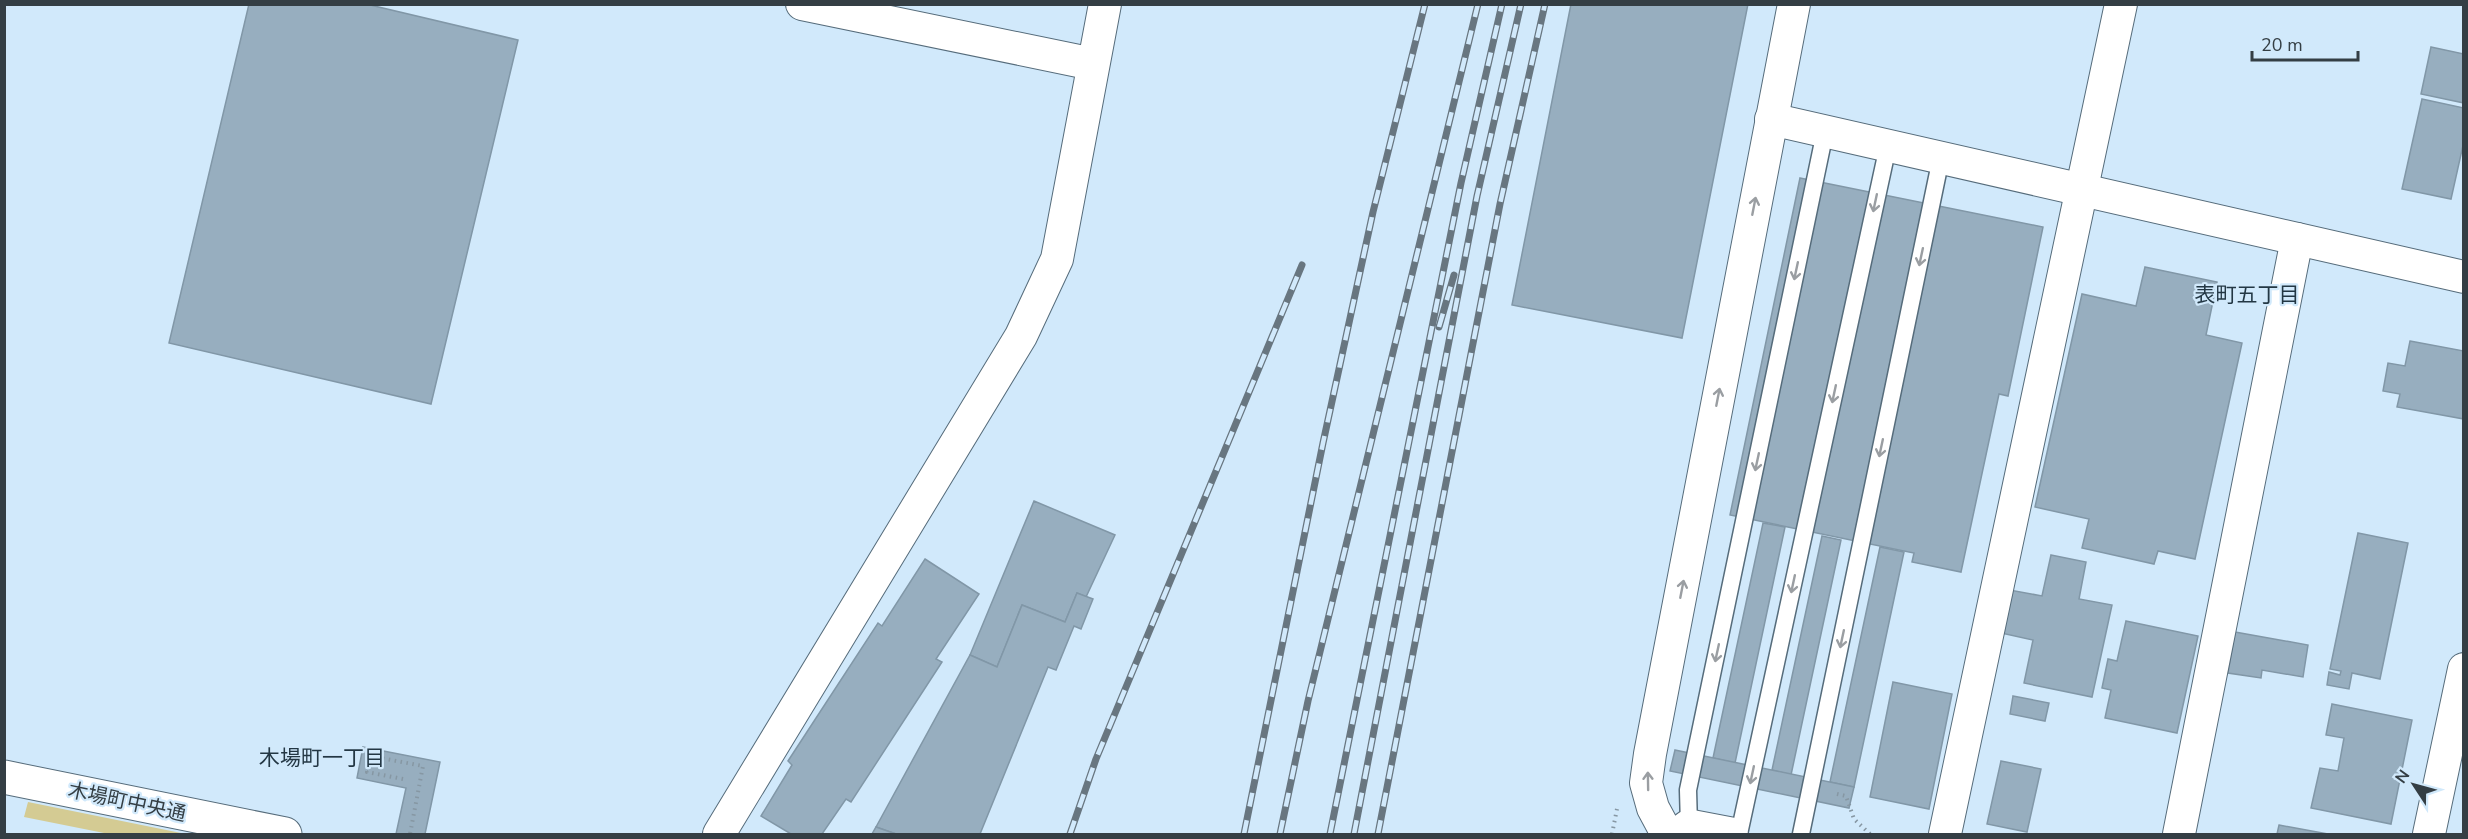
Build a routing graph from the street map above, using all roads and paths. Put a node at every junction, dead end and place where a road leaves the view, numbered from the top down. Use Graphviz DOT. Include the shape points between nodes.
graph roads {
  1 [pos="802,4"];
  2 [pos="1105,4"];
  3 [pos="1794,4"];
  4 [pos="2121,4"];
  5 [pos="1093,64"];
  6 [pos="1771,119"];
  7 [pos="1826,132"];
  8 [pos="1888,146"];
  9 [pos="1941,158"];
  10 [pos="2082,191"];
  11 [pos="2297,238"];
  12 [pos="2463,277"];
  13 [pos="2463,669"];
  14 [pos="4,777"];
  15 [pos="404,779"];
  16 [pos="1678,832"];
  17 [pos="285,834"];
  18 [pos="410,834"];
  19 [pos="719,834"];
  20 [pos="1731,834"];
  21 [pos="1739,834"];
  22 [pos="1801,834"];
  23 [pos="1945,834"];
  24 [pos="2179,834"];
  25 [pos="2429,834"];
  1 -- 5 [label="street"];
  2 -- 5 [label="street"];
  3 -- 6 [label="street"];
  4 -- 10 [label="street"];
  5 -- 19 [label="street" via="1057,259 1021,336"];
  6 -- 7 [label="street"];
  16 -- 6 [label="street, one-way" via="1653,808 1646,783"];
  7 -- 8 [label="street"];
  7 -- 16 [label="lane, one-way"];
  8 -- 9 [label="street"];
  8 -- 21 [label="lane, one-way"];
  9 -- 10 [label="street"];
  9 -- 22 [label="lane, one-way"];
  10 -- 11 [label="street"];
  10 -- 23 [label="street"];
  11 -- 12 [label="street"];
  11 -- 24 [label="street"];
  13 -- 25 [label="street"];
  14 -- 17 [label="street, 木場町中央通"];
  15 -- 18 [label="path" via="367,772 370,756 423,766"];
  16 -- 20 [label="street"];
}
